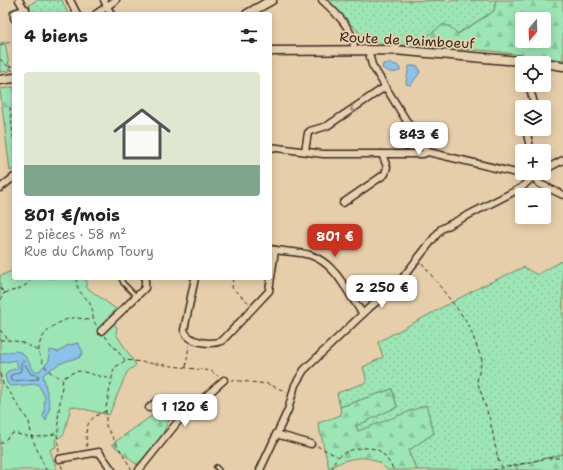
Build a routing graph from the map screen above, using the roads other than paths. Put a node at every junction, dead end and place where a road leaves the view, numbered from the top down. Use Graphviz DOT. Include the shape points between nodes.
graph roads {
  1 [pos="29,0"];
  2 [pos="70,0"];
  3 [pos="116,0"];
  4 [pos="272,0"];
  5 [pos="322,0"];
  6 [pos="106,3"];
  7 [pos="24,7"];
  8 [pos="76,12"];
  9 [pos="98,12"];
  10 [pos="111,12"];
  11 [pos="251,12"];
  12 [pos="354,49"];
  13 [pos="368,49"];
  14 [pos="272,51"];
  15 [pos="515,61"];
  16 [pos="551,64"];
  17 [pos="563,66"];
  18 [pos="12,78"];
  19 [pos="0,80"];
  20 [pos="385,87"];
  21 [pos="528,136"];
  22 [pos="529,143"];
  23 [pos="272,147"];
  24 [pos="305,151"];
  25 [pos="428,152"];
  26 [pos="382,154"];
  27 [pos="563,160"];
  28 [pos="551,166"];
  29 [pos="515,171"];
  30 [pos="12,179"];
  31 [pos="530,180"];
  32 [pos="538,180"];
  33 [pos="0,188"];
  34 [pos="563,196"];
  35 [pos="343,203"];
  36 [pos="272,249"];
  37 [pos="122,280"];
  38 [pos="145,280"];
  39 [pos="195,280"];
  40 [pos="269,280"];
  41 [pos="136,296"];
  42 [pos="363,314"];
  43 [pos="101,331"];
  44 [pos="224,380"];
  45 [pos="149,408"];
  46 [pos="180,419"];
  47 [pos="276,434"];
  48 [pos="311,444"];
  49 [pos="59,459"];
  50 [pos="216,467"];
  51 [pos="112,470"];
  52 [pos="139,470"];
  53 [pos="219,470"];
  54 [pos="260,470"];
  1 -- 7 [label="street"];
  2 -- 8 [label="street"];
  3 -- 6 [label="street"];
  4 -- 11 [label="street"];
  5 -- 12 [label="street" via="348,30"];
  6 -- 9 [label="street"];
  6 -- 10 [label="street"];
  12 -- 13 [label="street, Route de Paimboeuf"];
  12 -- 14 [label="street, Route de Paimboeuf"];
  13 -- 15 [label="street, Route de Paimboeuf"];
  13 -- 20 [label="street" via="372,65"];
  16 -- 17 [label="street, Route de Paimboeuf"];
  18 -- 19 [label="street"];
  20 -- 24 [label="street, one-way" via="327,126 308,133"];
  20 -- 25 [label="street"];
  21 -- 22 [label="street"];
  23 -- 24 [label="street"];
  24 -- 26 [label="street" via="323,154"];
  25 -- 26 [label="street"];
  25 -- 29 [label="street"];
  26 -- 35 [label="street" via="387,167 385,174"];
  27 -- 28 [label="street"];
  30 -- 33 [label="street"];
  31 -- 42 [label="street" via="522,188 441,229 397,285"];
  32 -- 34 [label="street" via="540,184"];
  36 -- 42 [label="street" via="308,255 332,267"];
  37 -- 41 [label="lane"];
  38 -- 41 [label="street" via="146,285"];
  39 -- 40 [label="street" via="184,330 190,339 212,343 222,340 254,307 268,291"];
  41 -- 43 [label="street"];
  42 -- 47 [label="street" via="304,370 295,385 288,410"];
  44 -- 46 [label="street"];
  45 -- 46 [label="street" via="157,401 164,402"];
  46 -- 52 [label="street"];
  47 -- 48 [label="street"];
  47 -- 54 [label="street"];
  49 -- 51 [label="street" via="101,453"];
  50 -- 53 [label="lane"];
}
